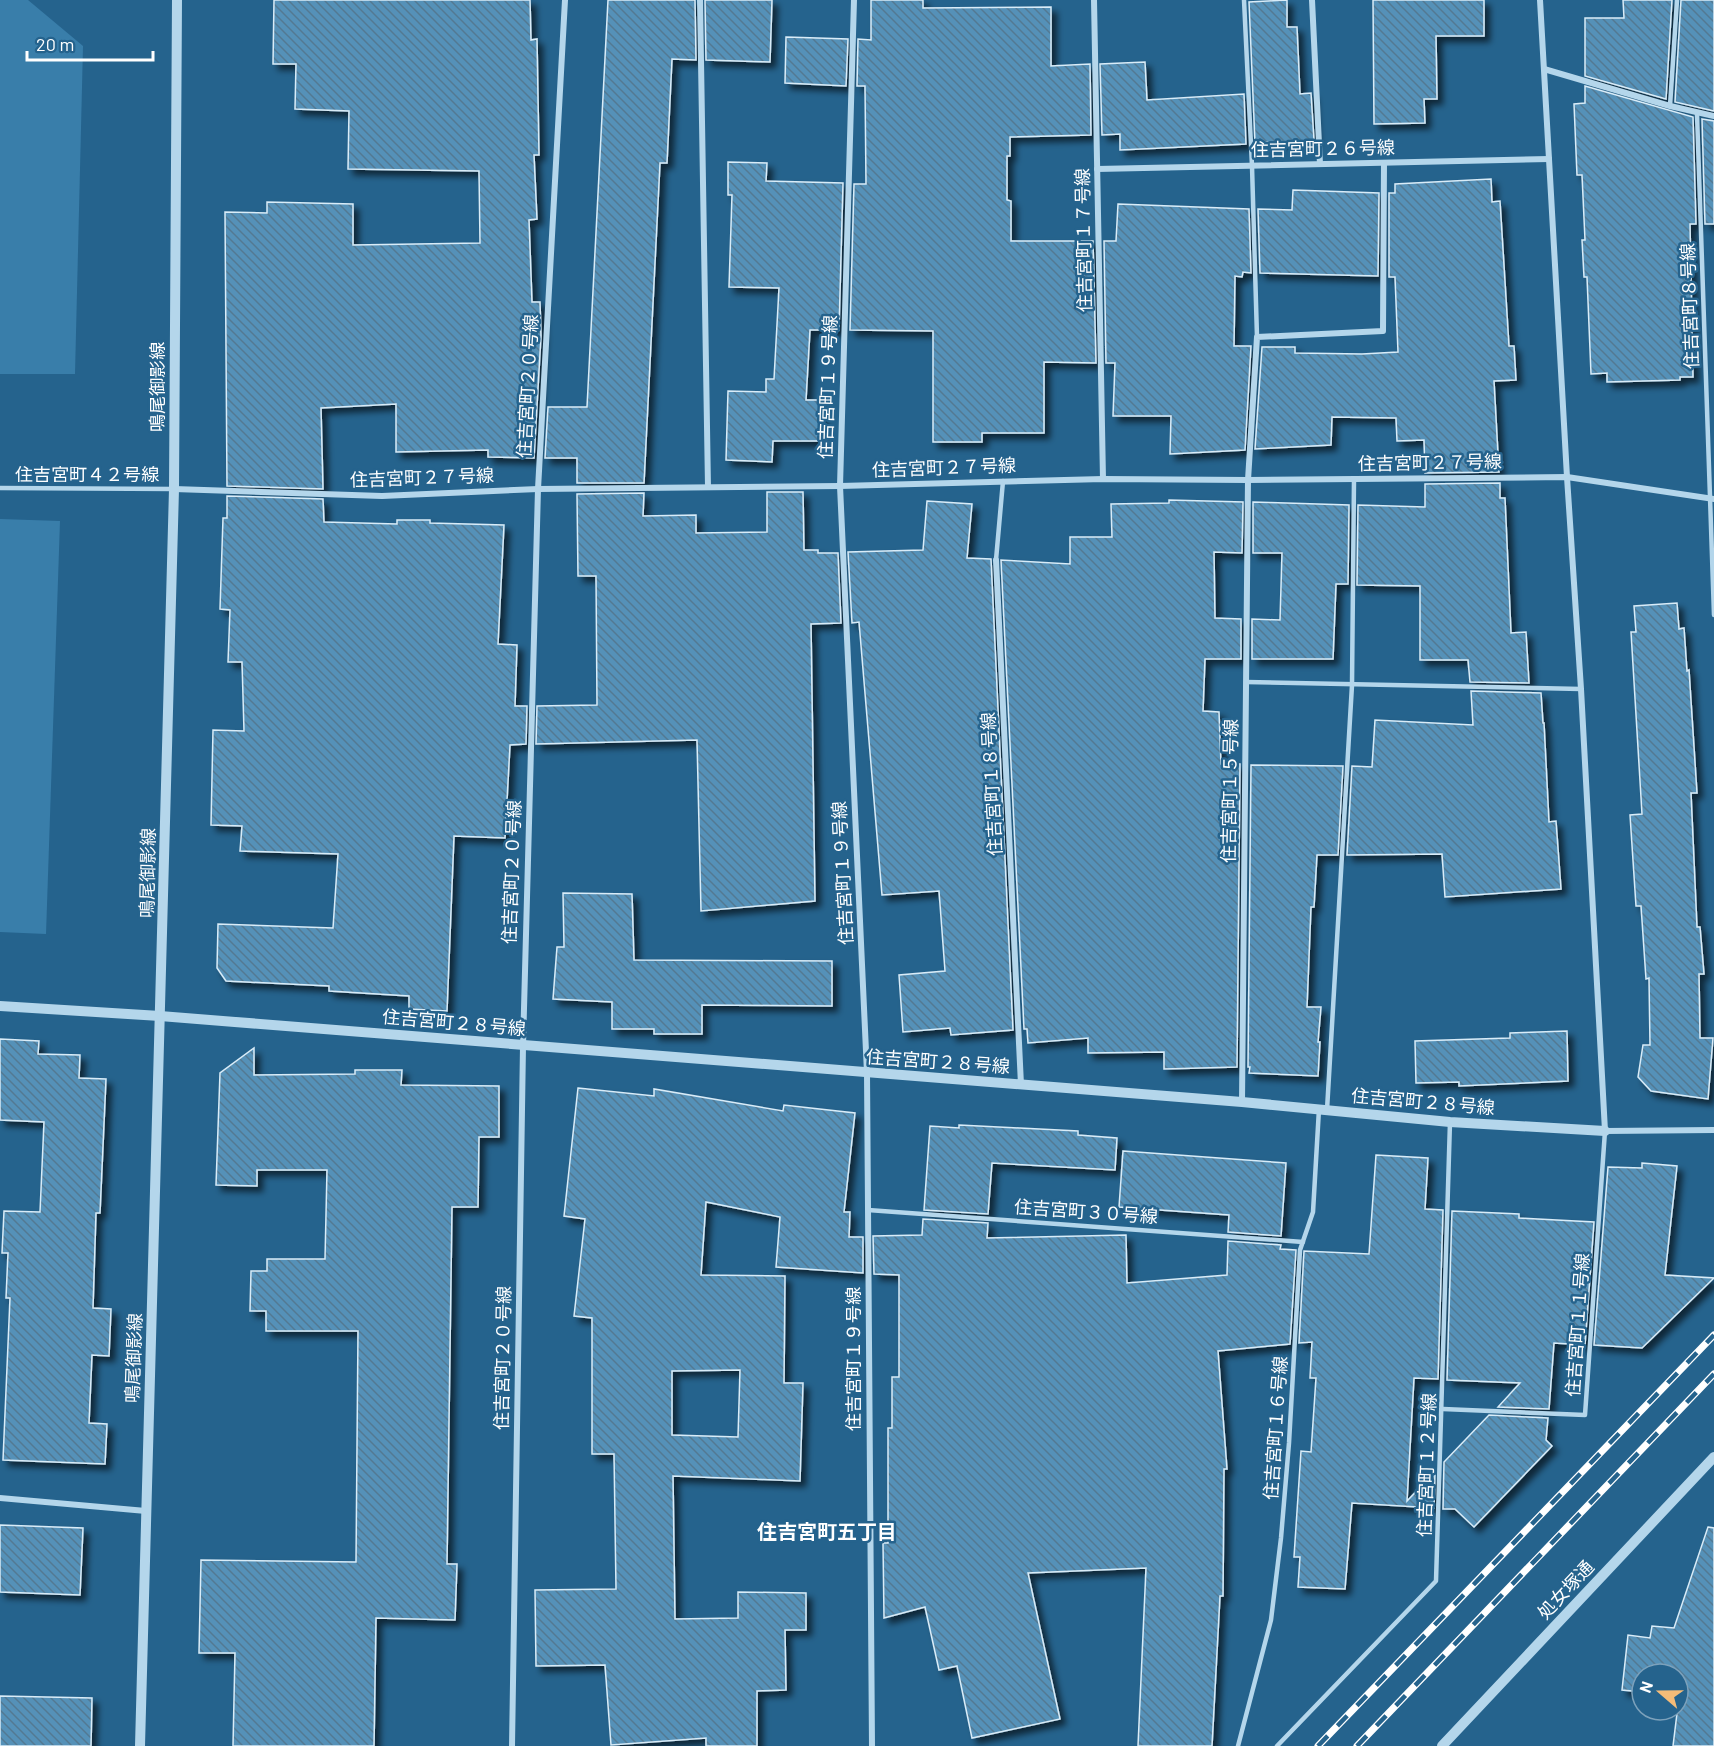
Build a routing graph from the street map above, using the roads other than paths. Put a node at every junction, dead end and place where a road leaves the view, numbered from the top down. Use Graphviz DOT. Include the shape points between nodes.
graph roads {
  1 [pos="177,0"];
  2 [pos="565,0"];
  3 [pos="700,0"];
  4 [pos="854,0"];
  5 [pos="1094,0"];
  6 [pos="1244,0"];
  7 [pos="1312,0"];
  8 [pos="1540,0"];
  9 [pos="1677,0"];
  10 [pos="1544,69"];
  11 [pos="1670,106"];
  12 [pos="1697,114"];
  13 [pos="1714,116"];
  14 [pos="1549,159"];
  15 [pos="1384,163"];
  16 [pos="1320,164"];
  17 [pos="1252,166"];
  18 [pos="1097,169"];
  19 [pos="1257,337"];
  20 [pos="1567,477"];
  21 [pos="1103,478"];
  22 [pos="1354,479"];
  23 [pos="1248,480"];
  24 [pos="1003,481"];
  25 [pos="840,486"];
  26 [pos="708,487"];
  27 [pos="0,488"];
  28 [pos="174,489"];
  29 [pos="538,489"];
  30 [pos="1712,498"];
  31 [pos="996,560"];
  32 [pos="1714,615"];
  33 [pos="1246,682"];
  34 [pos="1352,685"];
  35 [pos="1581,689"];
  36 [pos="0,1006"];
  37 [pos="160,1016"];
  38 [pos="523,1046"];
  39 [pos="867,1073"];
  40 [pos="1021,1085"];
  41 [pos="1242,1102"];
  42 [pos="1323,1110"];
  43 [pos="1450,1122"];
  44 [pos="1714,1130"];
  45 [pos="1605,1131"];
  46 [pos="868,1210"];
  47 [pos="1303,1242"];
  48 [pos="1443,1409"];
  49 [pos="1714,1458"];
  50 [pos="0,1498"];
  51 [pos="146,1511"];
  52 [pos="140,1746"];
  53 [pos="512,1746"];
  54 [pos="872,1746"];
  55 [pos="1238,1746"];
  56 [pos="1277,1746"];
  57 [pos="1442,1746"];
  1 -- 28 [label="street, 鳴尾御影線"];
  2 -- 29 [label="street, 住吉宮町２０号線"];
  3 -- 26 [label="street"];
  4 -- 25 [label="street, 住吉宮町１９号線"];
  5 -- 18 [label="street, 住吉宮町１７号線"];
  6 -- 17 [label="lane"];
  7 -- 16 [label="street"];
  8 -- 10 [label="street"];
  9 -- 11 [label="lane"];
  10 -- 11 [label="street"];
  10 -- 14 [label="street"];
  11 -- 12 [label="street"];
  12 -- 13 [label="street"];
  12 -- 30 [label="lane, 住吉宮町８号線"];
  14 -- 15 [label="street, 住吉宮町２６号線"];
  14 -- 20 [label="street"];
  15 -- 16 [label="street, 住吉宮町２６号線"];
  15 -- 19 [label="street" via="1383,331"];
  16 -- 17 [label="street, 住吉宮町２６号線"];
  17 -- 18 [label="street, 住吉宮町２６号線"];
  17 -- 19 [label="lane"];
  18 -- 21 [label="street, 住吉宮町１７号線"];
  19 -- 23 [label="street, 住吉宮町１５号線"];
  20 -- 22 [label="street, 住吉宮町２７号線"];
  20 -- 30 [label="street, 住吉宮町２７号線"];
  20 -- 35 [label="street"];
  21 -- 23 [label="street, 住吉宮町２７号線"];
  21 -- 24 [label="street, 住吉宮町２７号線"];
  22 -- 23 [label="street, 住吉宮町２７号線"];
  22 -- 34 [label="lane, 住吉宮町１６号線"];
  23 -- 33 [label="street, 住吉宮町１５号線"];
  24 -- 25 [label="street, 住吉宮町２７号線"];
  24 -- 31 [label="lane, 住吉宮町１８号線"];
  25 -- 26 [label="street, 住吉宮町２７号線"];
  25 -- 39 [label="street, 住吉宮町１９号線"];
  26 -- 29 [label="street, 住吉宮町２７号線"];
  27 -- 28 [label="lane, 住吉宮町４２号線"];
  28 -- 29 [label="street, 住吉宮町２７号線" via="382,496"];
  28 -- 37 [label="street, 鳴尾御影線"];
  29 -- 38 [label="street, 住吉宮町２０号線"];
  30 -- 32 [label="lane, 住吉宮町８号線"];
  31 -- 40 [label="street, 住吉宮町１８号線"];
  33 -- 34 [label="lane"];
  33 -- 41 [label="street, 住吉宮町１５号線"];
  34 -- 35 [label="lane"];
  34 -- 42 [label="lane, 住吉宮町１６号線"];
  35 -- 45 [label="street"];
  36 -- 37 [label="street, 住吉宮町２８号線"];
  37 -- 38 [label="street, 住吉宮町２８号線"];
  37 -- 51 [label="street, 鳴尾御影線"];
  38 -- 39 [label="street, 住吉宮町２８号線"];
  38 -- 53 [label="street, 住吉宮町２０号線"];
  39 -- 40 [label="street, 住吉宮町２８号線"];
  39 -- 46 [label="street, 住吉宮町１９号線"];
  40 -- 41 [label="street, 住吉宮町２８号線"];
  41 -- 42 [label="street, 住吉宮町２８号線"];
  42 -- 43 [label="street, 住吉宮町２８号線"];
  42 -- 47 [label="lane, 住吉宮町１６号線" via="1313,1212"];
  43 -- 45 [label="street, 住吉宮町２８号線"];
  43 -- 48 [label="lane, 住吉宮町１２号線"];
  44 -- 45 [label="street, 住吉宮町２８号線"];
  45 -- 48 [label="lane, 住吉宮町１１号線" via="1585,1415"];
  46 -- 47 [label="lane, 住吉宮町３０号線"];
  46 -- 54 [label="street, 住吉宮町１９号線"];
  47 -- 55 [label="lane, 住吉宮町１６号線" via="1281,1538 1271,1620"];
  48 -- 56 [label="lane, 住吉宮町１２号線" via="1436,1581"];
  49 -- 57 [label="street, 処女塚通"];
  50 -- 51 [label="street"];
  51 -- 52 [label="street, 鳴尾御影線"];
}
